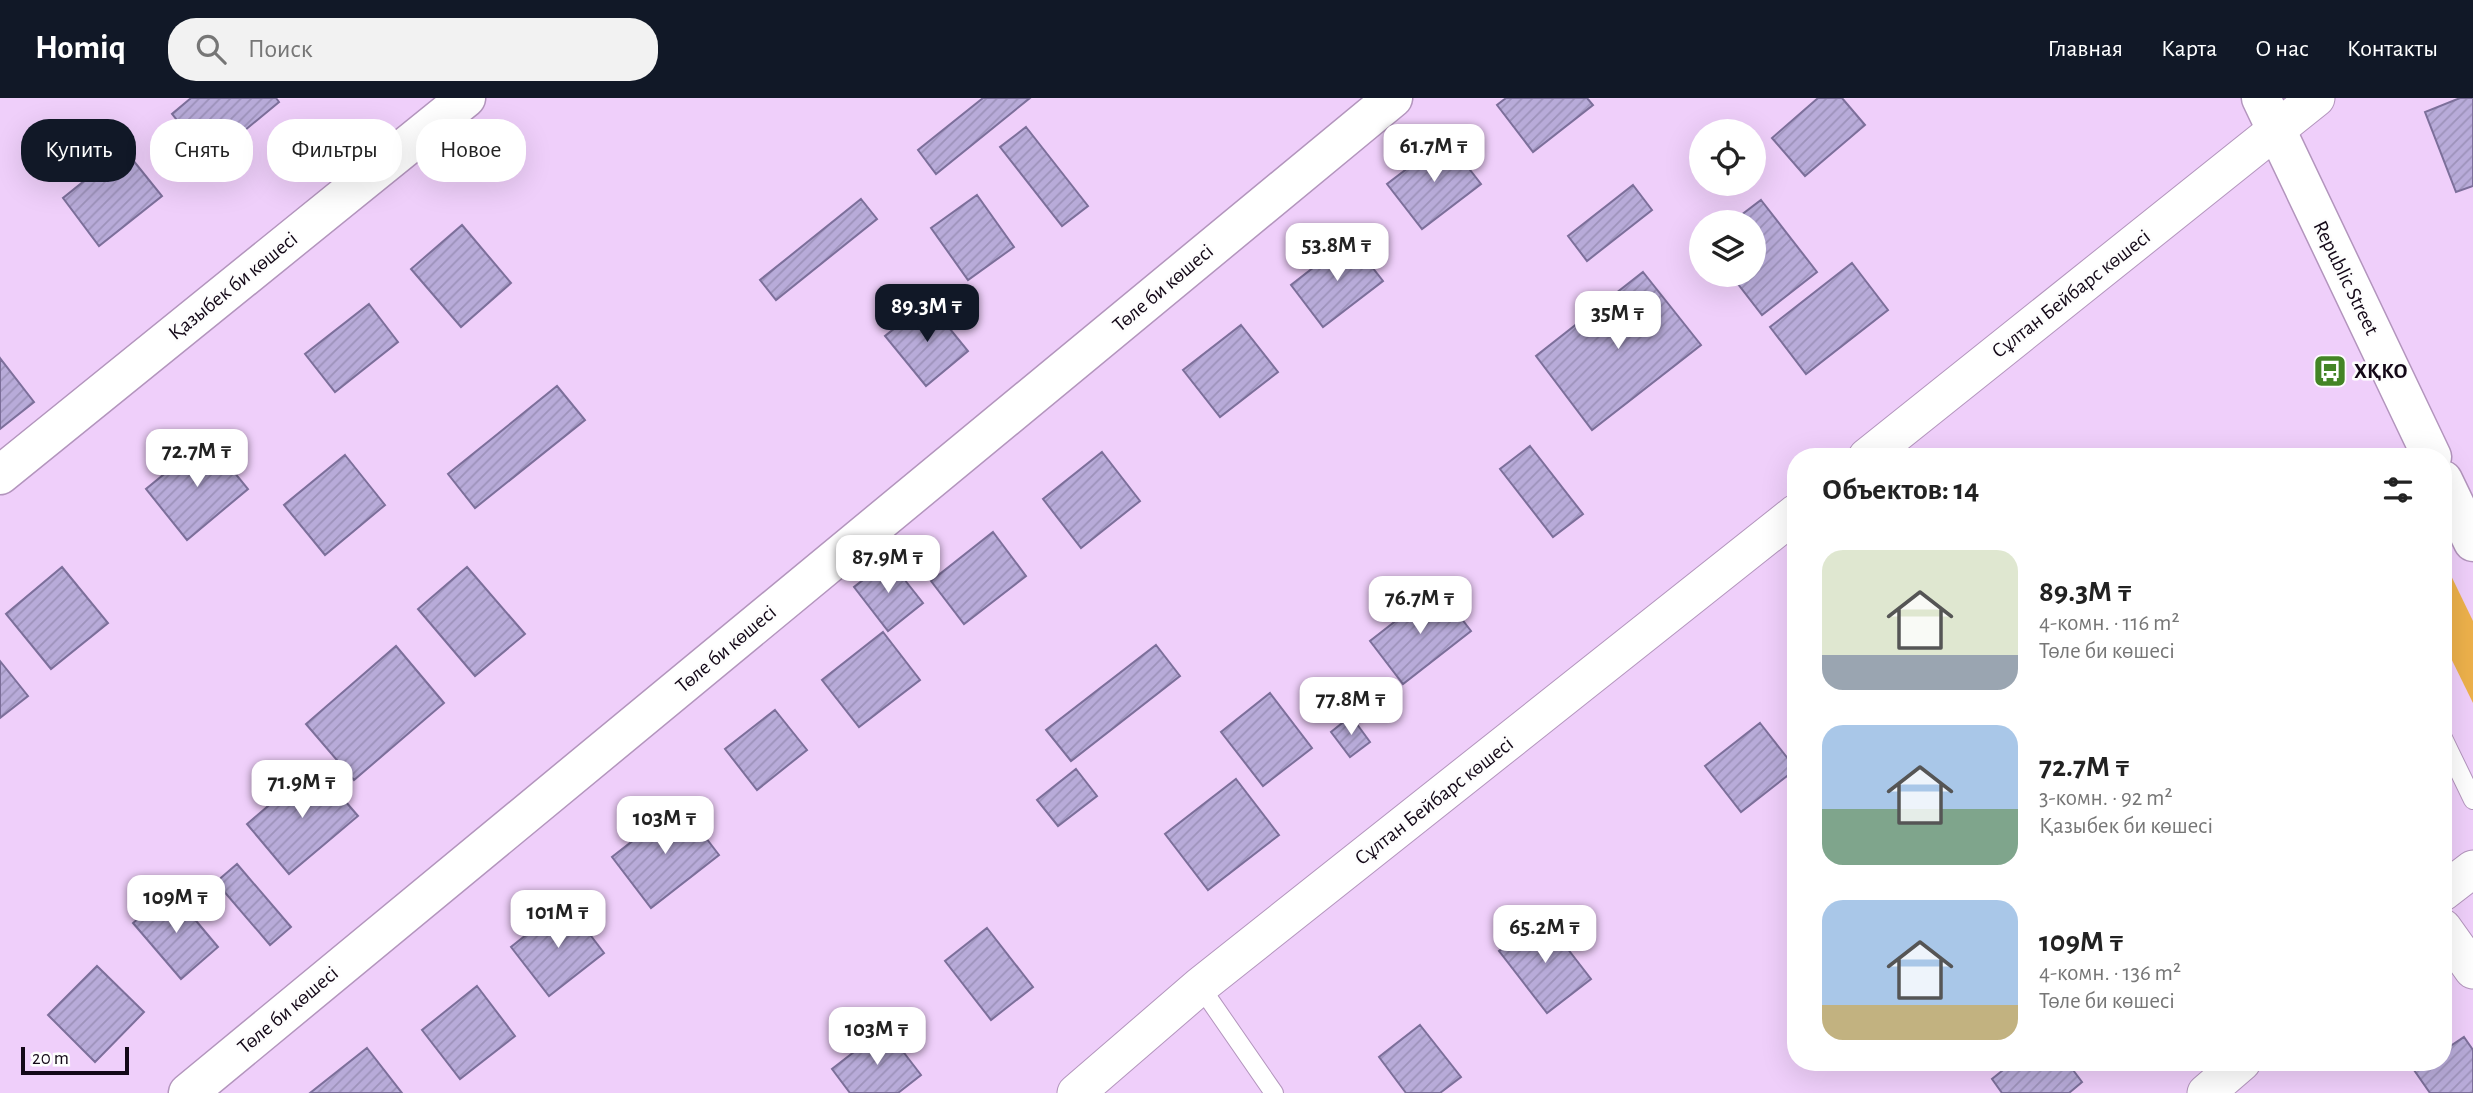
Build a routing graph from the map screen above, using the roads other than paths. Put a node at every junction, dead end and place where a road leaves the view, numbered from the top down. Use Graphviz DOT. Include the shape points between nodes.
graph roads {
  1 [pos="466,98"];
  2 [pos="1393,98"];
  3 [pos="2316,98"];
  4 [pos="2269,115"];
  5 [pos="1878,448"];
  6 [pos="2426,448"];
  7 [pos="0,475"];
  8 [pos="2452,501"];
  9 [pos="1787,520"];
  10 [pos="2473,542"];
  11 [pos="2452,757"];
  12 [pos="2473,800"];
  13 [pos="2473,869"];
  14 [pos="2452,884"];
  15 [pos="2452,941"];
  16 [pos="2473,970"];
  17 [pos="1200,986"];
  18 [pos="2232,1071"];
  19 [pos="188,1093"];
  20 [pos="1076,1093"];
  21 [pos="1274,1093"];
  22 [pos="2206,1093"];
  1 -- 7 [label="street, Қазыбек би көшесі"];
  2 -- 19 [label="street, Төле би көшесі"];
  3 -- 4 [label="street, Сұлтан Бейбарс көшесі"];
  4 -- 5 [label="street, Сұлтан Бейбарс көшесі"];
  4 -- 6 [label="street, Republic Street"];
  8 -- 10 [label="street, Republic Street"];
  9 -- 17 [label="street, Сұлтан Бейбарс көшесі"];
  11 -- 12 [label="lane"];
  13 -- 14 [label="street"];
  15 -- 16 [label="street"];
  17 -- 20 [label="street, Сұлтан Бейбарс көшесі"];
  17 -- 21 [label="lane"];
  18 -- 22 [label="street"];
}
